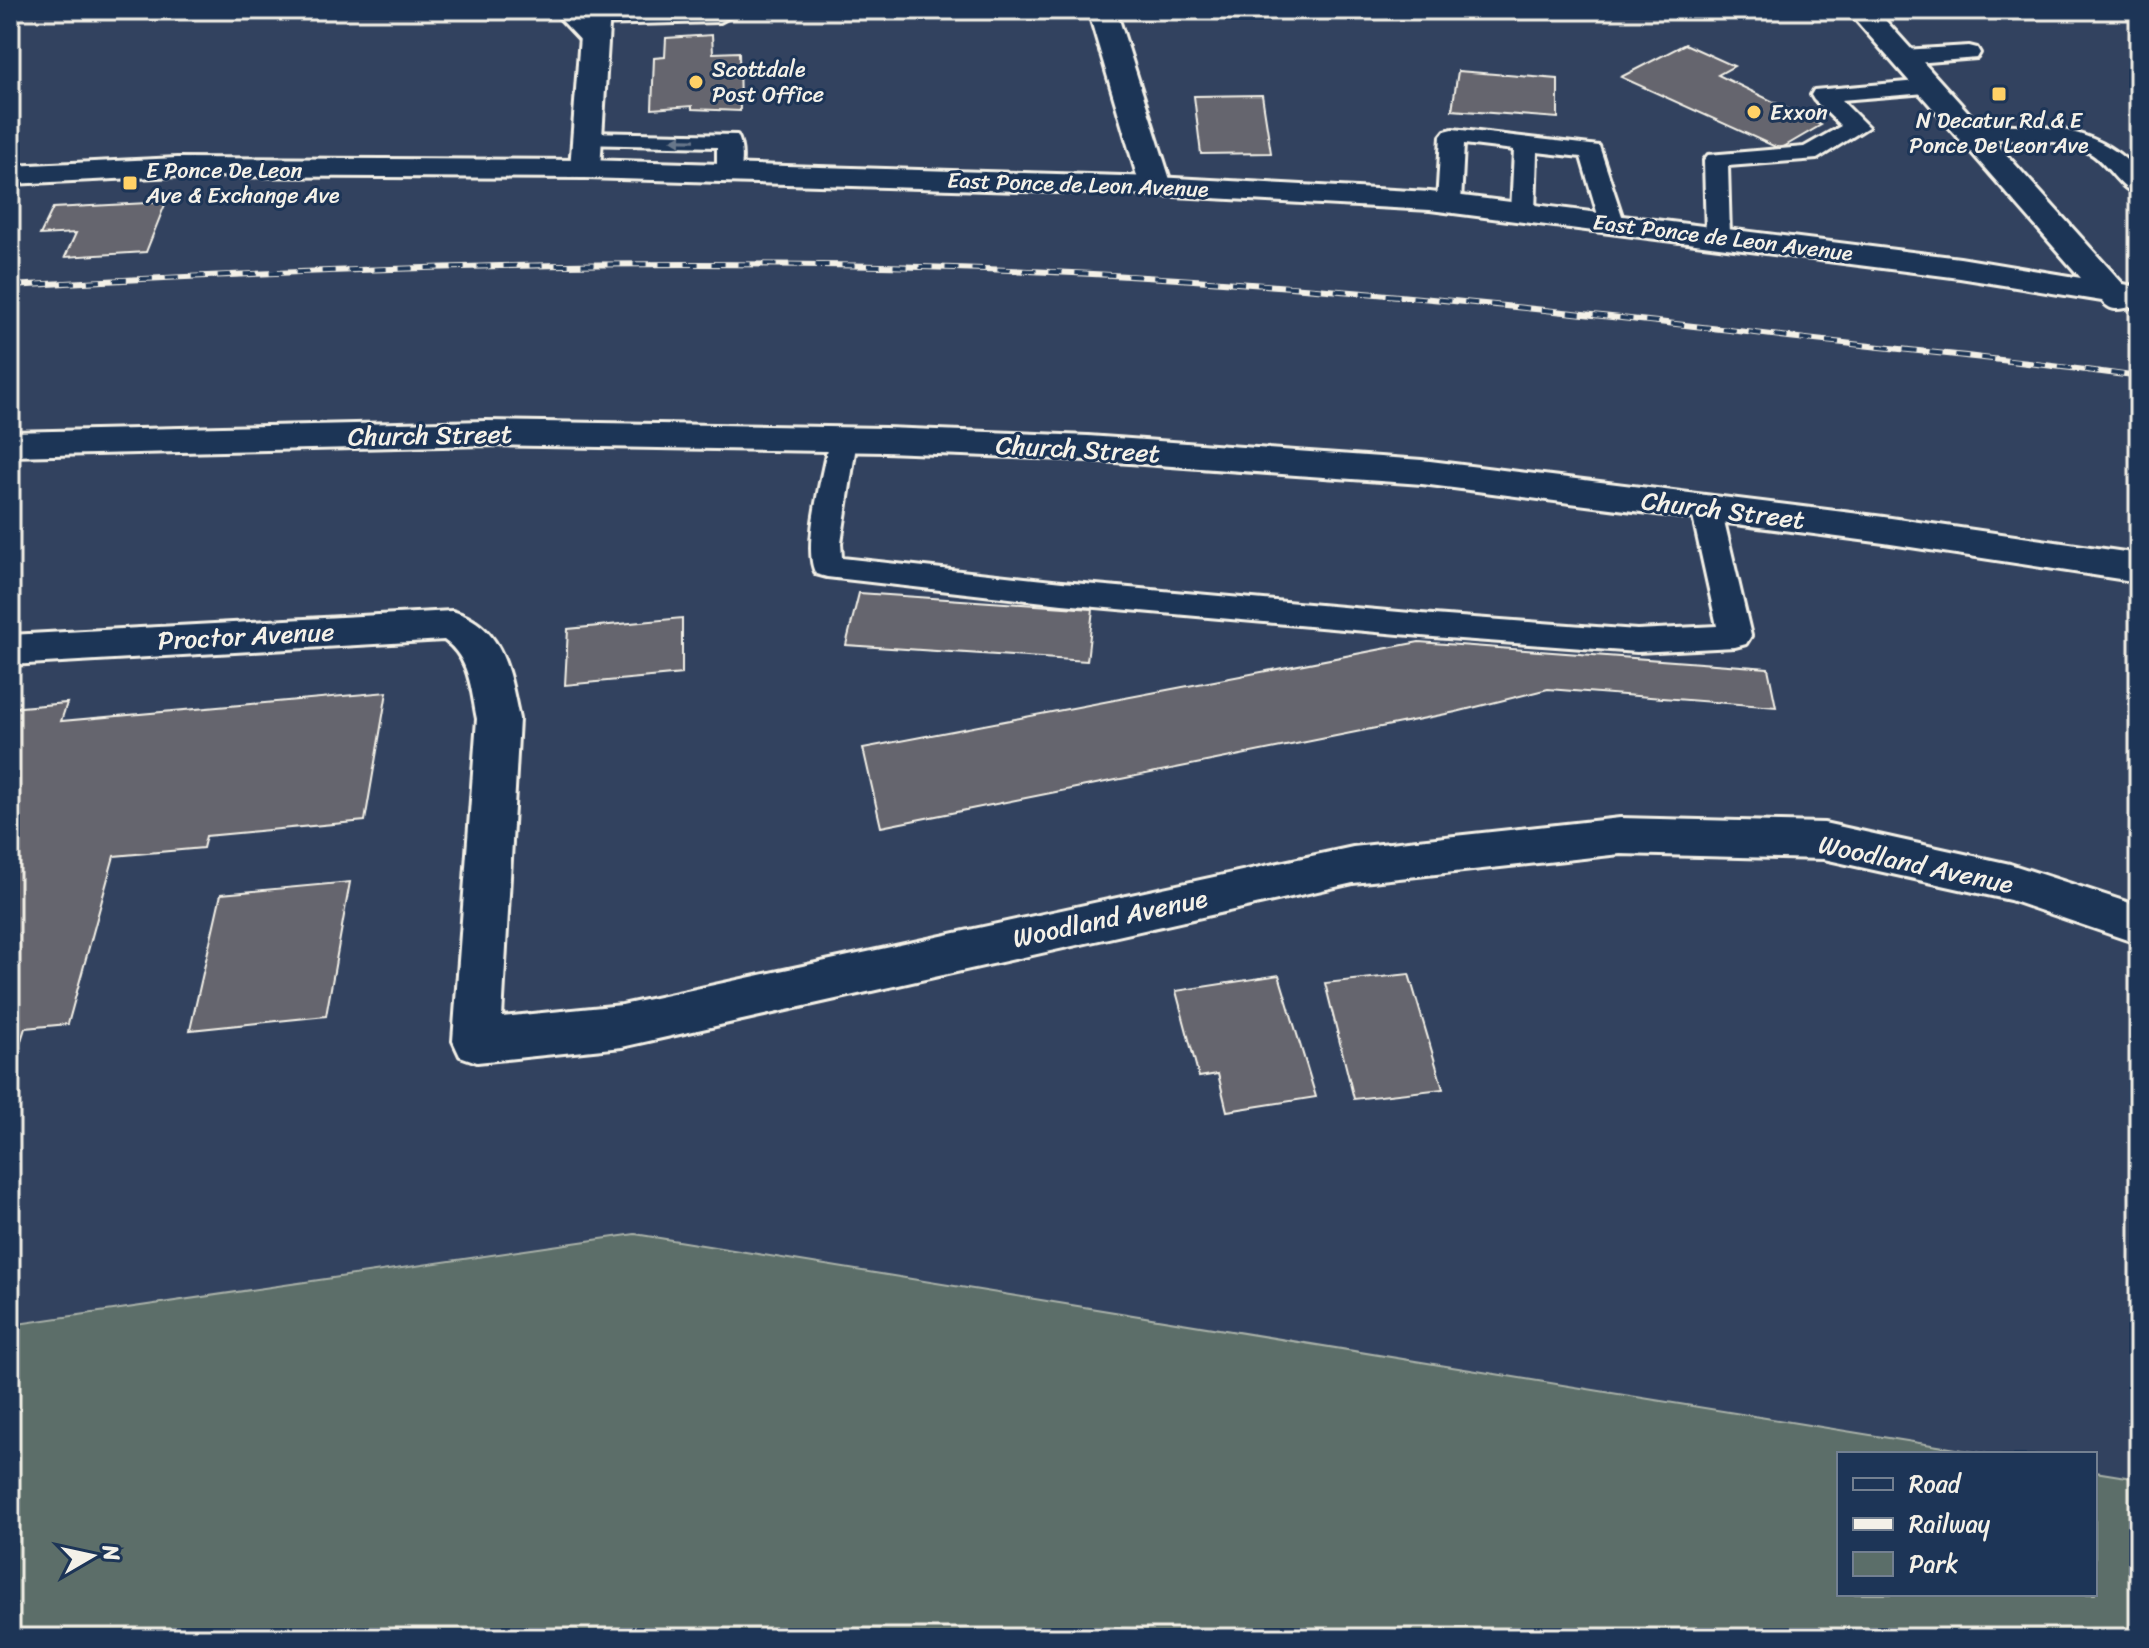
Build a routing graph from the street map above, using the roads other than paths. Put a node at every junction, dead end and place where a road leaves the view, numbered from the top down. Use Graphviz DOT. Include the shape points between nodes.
graph roads {
  1 [pos="563,10"];
  2 [pos="1102,10"];
  3 [pos="1861,10"];
  4 [pos="720,16"];
  5 [pos="595,24"];
  6 [pos="1969,53"];
  7 [pos="1903,57"];
  8 [pos="1930,87"];
  9 [pos="1968,130"];
  10 [pos="1526,144"];
  11 [pos="586,154"];
  12 [pos="10,175"];
  13 [pos="1156,186"];
  14 [pos="2139,188"];
  15 [pos="1449,203"];
  16 [pos="1523,212"];
  17 [pos="1612,222"];
  18 [pos="1718,236"];
  19 [pos="2126,295"];
  20 [pos="2139,322"];
  21 [pos="843,439"];
  22 [pos="10,444"];
  23 [pos="1706,508"];
  24 [pos="2139,568"];
  25 [pos="476,642"];
  26 [pos="10,650"];
  27 [pos="2139,925"];
  1 -- 5 [label="lane"];
  2 -- 13 [label="street"];
  3 -- 7 [label="street"];
  4 -- 5 [label="lane"];
  5 -- 11 [label="street"];
  6 -- 7 [label="lane"];
  7 -- 8 [label="street"];
  8 -- 9 [label="street"];
  8 -- 18 [label="lane" via="1822,95 1856,127 1809,154 1716,160"];
  9 -- 14 [label="lane" via="2089,144 2108,153"];
  9 -- 19 [label="street"];
  10 -- 15 [label="lane" via="1453,136"];
  10 -- 16 [label="lane"];
  10 -- 17 [label="lane" via="1591,151"];
  11 -- 12 [label="street, East Ponce de Leon Avenue"];
  11 -- 13 [label="street, East Ponce de Leon Avenue" via="729,173"];
  13 -- 15 [label="street, East Ponce de Leon Avenue"];
  15 -- 16 [label="street, East Ponce de Leon Avenue"];
  16 -- 17 [label="street, East Ponce de Leon Avenue"];
  17 -- 18 [label="street, East Ponce de Leon Avenue"];
  18 -- 19 [label="street, East Ponce de Leon Avenue"];
  19 -- 20 [label="street"];
  21 -- 22 [label="street, Church Street" via="486,433"];
  21 -- 23 [label="street, Church Street" via="1297,462 1422,472"];
  21 -- 23 [label="lane" via="827,567 1433,626 1637,641 1735,636"];
  23 -- 24 [label="street, Church Street"];
  25 -- 26 [label="street, Proctor Avenue" via="452,625"];
  25 -- 27 [label="street, Woodland Avenue" via="498,719 477,1041 622,1026 1353,865 1620,836 1824,841 2010,882"];
}
